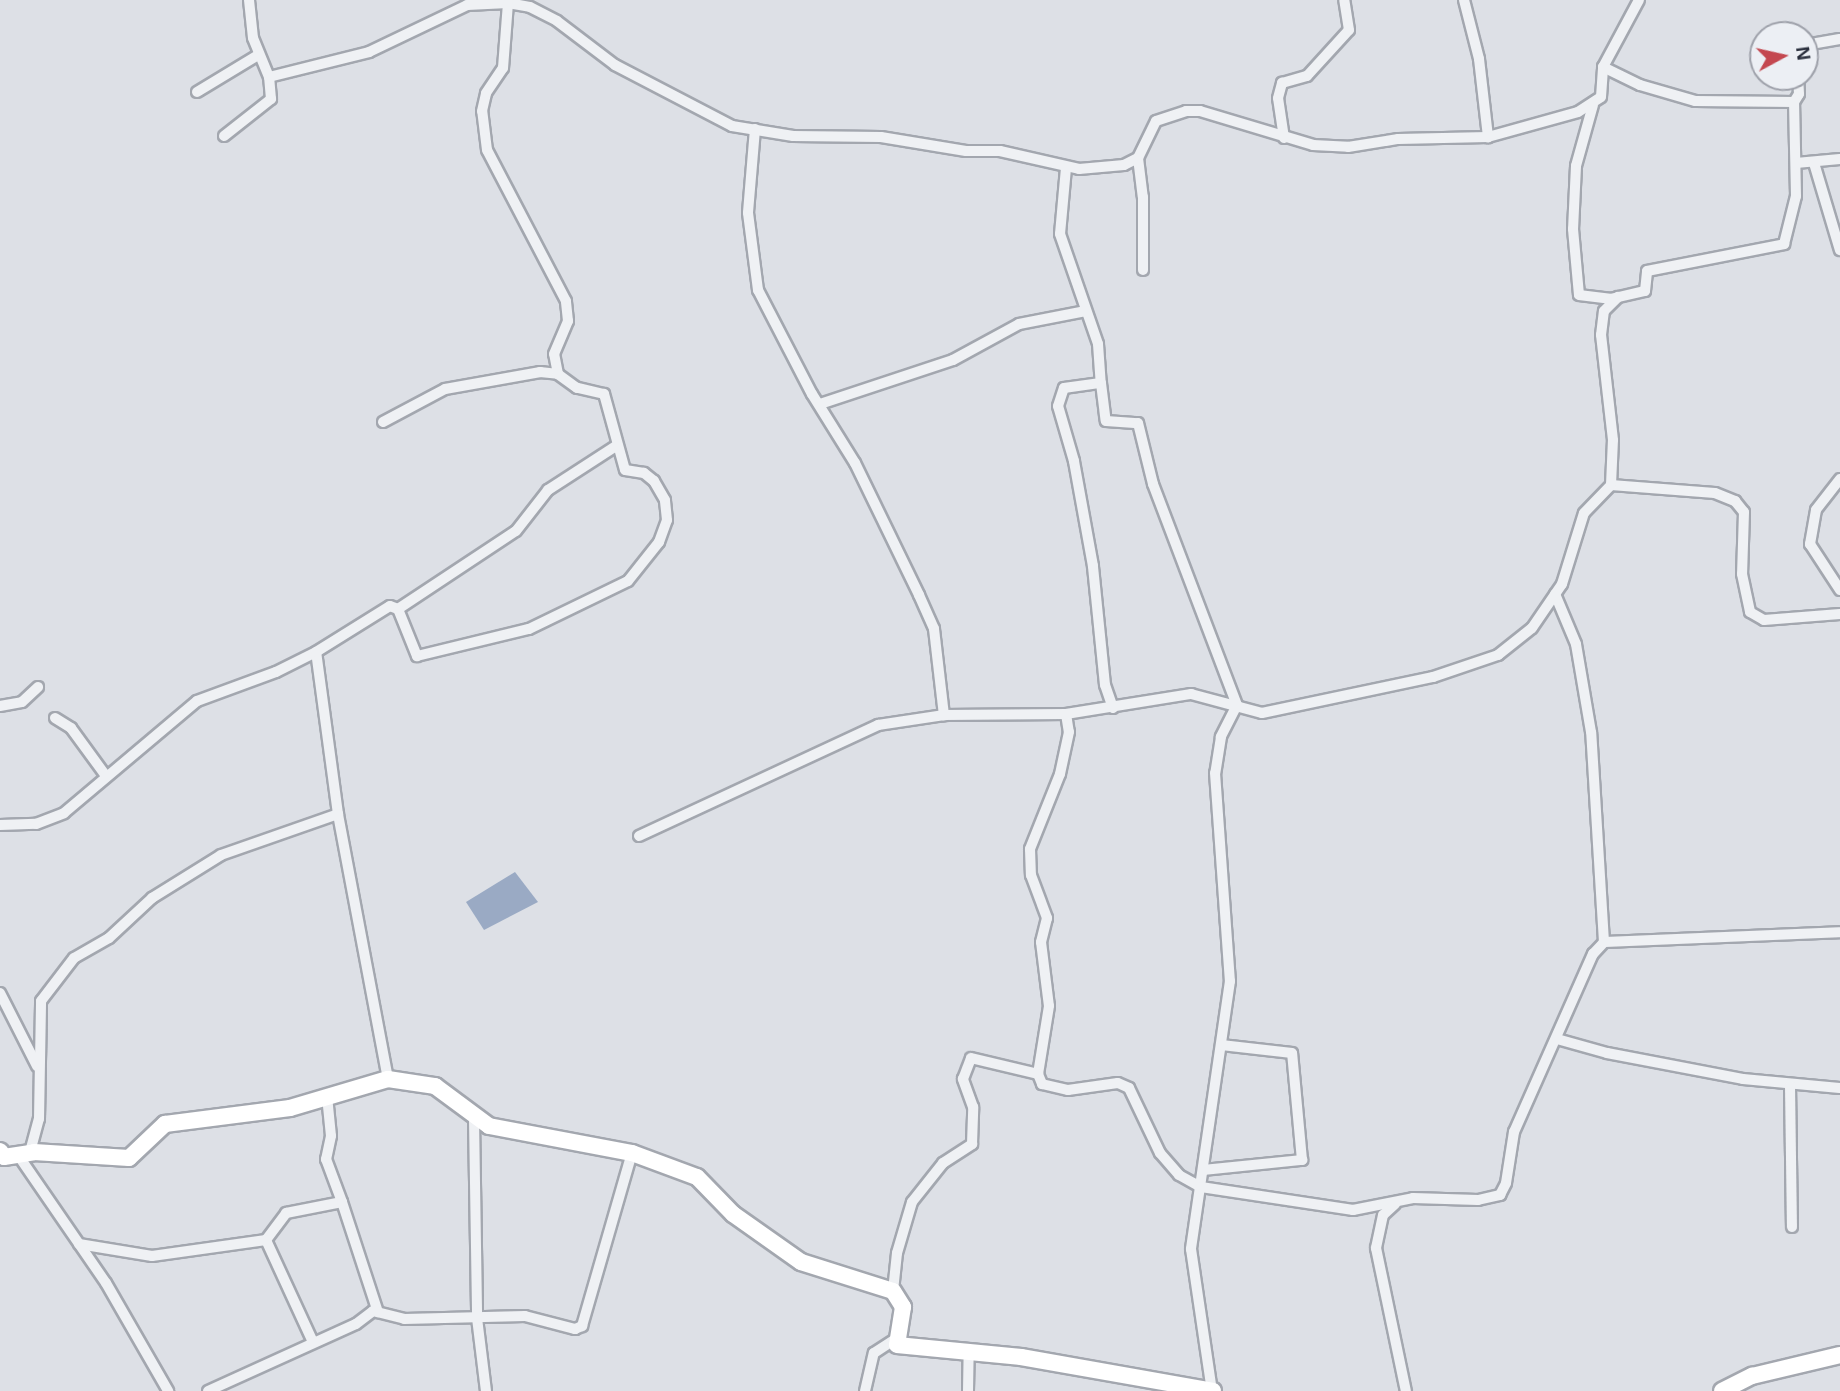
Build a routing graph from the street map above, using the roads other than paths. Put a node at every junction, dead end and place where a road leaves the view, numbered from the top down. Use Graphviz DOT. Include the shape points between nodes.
graph roads {
  1 [pos="249,0"];
  2 [pos="1344,0"];
  3 [pos="1464,0"];
  4 [pos="1639,0"];
  5 [pos="508,4"];
  6 [pos="1840,39"];
  7 [pos="1819,43"];
  8 [pos="258,55"];
  9 [pos="1603,67"];
  10 [pos="269,77"];
  11 [pos="1799,91"];
  12 [pos="197,92"];
  13 [pos="1794,102"];
  14 [pos="1593,104"];
  15 [pos="755,130"];
  16 [pos="224,136"];
  17 [pos="1488,137"];
  18 [pos="1284,138"];
  19 [pos="1138,158"];
  20 [pos="1840,159"];
  21 [pos="1796,163"];
  22 [pos="1814,163"];
  23 [pos="1066,168"];
  24 [pos="1840,250"];
  25 [pos="1143,270"];
  26 [pos="1618,297"];
  27 [pos="1086,311"];
  28 [pos="558,374"];
  29 [pos="1101,383"];
  30 [pos="820,404"];
  31 [pos="383,422"];
  32 [pos="616,446"];
  33 [pos="1840,479"];
  34 [pos="1611,485"];
  35 [pos="1840,590"];
  36 [pos="1555,594"];
  37 [pos="398,609"];
  38 [pos="1840,614"];
  39 [pos="316,652"];
  40 [pos="38,687"];
  41 [pos="1237,705"];
  42 [pos="0,706"];
  43 [pos="1113,708"];
  44 [pos="1066,714"];
  45 [pos="944,715"];
  46 [pos="55,718"];
  47 [pos="106,776"];
  48 [pos="338,814"];
  49 [pos="0,825"];
  50 [pos="639,836"];
  51 [pos="1840,932"];
  52 [pos="1604,942"];
  53 [pos="0,993"];
  54 [pos="1557,1039"];
  55 [pos="1221,1045"];
  56 [pos="41,1072"];
  57 [pos="1038,1074"];
  58 [pos="388,1079"];
  59 [pos="1790,1086"];
  60 [pos="1840,1088"];
  61 [pos="327,1096"];
  62 [pos="474,1119"];
  63 [pos="632,1153"];
  64 [pos="10,1154"];
  65 [pos="1202,1170"];
  66 [pos="1201,1187"];
  67 [pos="342,1202"];
  68 [pos="1395,1204"];
  69 [pos="1792,1227"];
  70 [pos="266,1240"];
  71 [pos="79,1244"];
  72 [pos="893,1291"];
  73 [pos="378,1312"];
  74 [pos="477,1318"];
  75 [pos="312,1340"];
  76 [pos="894,1340"];
  77 [pos="969,1352"];
  78 [pos="1840,1355"];
  79 [pos="168,1391"];
  80 [pos="208,1391"];
  81 [pos="486,1391"];
  82 [pos="865,1391"];
  83 [pos="968,1391"];
  84 [pos="1212,1391"];
  85 [pos="1406,1391"];
  86 [pos="1722,1391"];
  1 -- 8 [label="street"];
  2 -- 18 [label="street" via="1349,30 1307,76 1282,83 1278,98"];
  3 -- 17 [label="street" via="1479,60"];
  4 -- 9 [label="street"];
  5 -- 10 [label="street" via="467,5 369,51"];
  5 -- 15 [label="street" via="530,7 615,65 733,125"];
  5 -- 28 [label="street" via="503,68 486,93 481,129 486,150 566,301 568,321 554,354"];
  6 -- 7 [label="street"];
  8 -- 10 [label="street"];
  8 -- 12 [label="street"];
  9 -- 13 [label="street" via="1640,85 1695,101"];
  9 -- 14 [label="street" via="1601,97"];
  10 -- 16 [label="street" via="271,99"];
  11 -- 13 [label="street"];
  13 -- 21 [label="street"];
  14 -- 17 [label="street"];
  14 -- 26 [label="street" via="1576,166 1573,229 1579,295"];
  15 -- 23 [label="street" via="1000,151"];
  15 -- 30 [label="street" via="748,213 758,290"];
  17 -- 18 [label="street" via="1398,139 1348,147"];
  18 -- 19 [label="street" via="1200,111 1178,112 1156,121"];
  19 -- 23 [label="street" via="1124,165"];
  19 -- 25 [label="street"];
  20 -- 22 [label="street"];
  21 -- 22 [label="street"];
  21 -- 26 [label="street" via="1796,196 1784,244 1647,271 1645,291"];
  22 -- 24 [label="street"];
  23 -- 27 [label="street" via="1060,234"];
  26 -- 34 [label="street" via="1604,311 1601,335 1613,440"];
  27 -- 29 [label="street" via="1098,344"];
  27 -- 30 [label="street" via="1019,324 953,360"];
  28 -- 31 [label="street" via="540,372 445,389"];
  28 -- 32 [label="street" via="577,388 604,394"];
  29 -- 41 [label="street" via="1106,421 1138,423 1153,484"];
  29 -- 43 [label="street" via="1065,388 1058,407 1074,461 1093,566 1105,685"];
  30 -- 45 [label="street" via="855,463 934,629"];
  32 -- 37 [label="street" via="548,490 516,531"];
  32 -- 37 [label="street" via="625,470 645,473 665,500 667,520 659,542 628,581 529,629 423,656 417,656 409,645"];
  33 -- 35 [label="street" via="1816,510 1810,544"];
  34 -- 36 [label="street" via="1584,513"];
  34 -- 38 [label="street" via="1715,493 1735,501 1744,512 1742,574 1750,611 1764,620"];
  36 -- 41 [label="street" via="1532,628 1498,655 1433,677 1311,700 1293,708 1262,713"];
  36 -- 52 [label="street" via="1576,644 1591,732"];
  37 -- 39 [label="street" via="383,607"];
  39 -- 47 [label="street" via="197,701"];
  39 -- 48 [label="street"];
  40 -- 42 [label="street" via="22,702"];
  41 -- 43 [label="street" via="1191,694 1151,697"];
  41 -- 55 [label="street" via="1222,737 1215,773 1230,981"];
  43 -- 44 [label="street"];
  44 -- 45 [label="street"];
  44 -- 57 [label="street" via="1069,732 1060,774 1030,849 1031,875 1047,918 1041,942 1049,1006"];
  45 -- 50 [label="street" via="878,725"];
  46 -- 47 [label="street" via="71,727"];
  47 -- 49 [label="street" via="64,813 36,824"];
  48 -- 56 [label="street" via="221,855 152,898 109,938 74,958 41,1001 37,1047"];
  48 -- 58 [label="street"];
  51 -- 52 [label="street"];
  52 -- 54 [label="street" via="1593,954"];
  53 -- 56 [label="street"];
  54 -- 59 [label="street" via="1607,1053"];
  54 -- 68 [label="street" via="1514,1132 1500,1195 1478,1200 1413,1198"];
  55 -- 65 [label="street"];
  55 -- 65 [label="street" via="1292,1053 1302,1160"];
  56 -- 64 [label="street" via="39,1119"];
  57 -- 66 [label="street" via="1042,1084 1068,1090 1118,1083 1129,1088 1160,1153 1179,1175"];
  57 -- 72 [label="street" via="971,1058 963,1079 973,1107 972,1144 943,1163 912,1202 897,1253"];
  58 -- 61 [label="main road"];
  58 -- 62 [label="main road" via="435,1086 460,1101"];
  59 -- 60 [label="street"];
  59 -- 69 [label="street"];
  61 -- 64 [label="main road" via="290,1108 165,1124 129,1158"];
  61 -- 67 [label="street" via="331,1136 326,1159"];
  62 -- 63 [label="main road" via="489,1126"];
  62 -- 74 [label="street"];
  63 -- 72 [label="main road" via="697,1177 733,1214 801,1262"];
  63 -- 74 [label="street" via="582,1326 575,1329 525,1316"];
  64 -- 71 [label="street"];
  65 -- 66 [label="street"];
  66 -- 68 [label="street" via="1353,1210"];
  66 -- 84 [label="street" via="1191,1250"];
  67 -- 70 [label="street" via="286,1213"];
  67 -- 73 [label="street"];
  68 -- 85 [label="street" via="1383,1215 1376,1248"];
  70 -- 71 [label="street" via="152,1256"];
  70 -- 75 [label="street"];
  71 -- 79 [label="street"];
  72 -- 76 [label="main road" via="903,1307"];
  73 -- 74 [label="street" via="404,1319"];
  73 -- 75 [label="street"];
  74 -- 81 [label="street"];
  75 -- 80 [label="street"];
  76 -- 77 [label="main road" via="897,1345"];
  76 -- 82 [label="street" via="874,1353"];
  77 -- 83 [label="street"];
  77 -- 84 [label="main road" via="1021,1356"];
  78 -- 86 [label="main road" via="1752,1376"];
}
